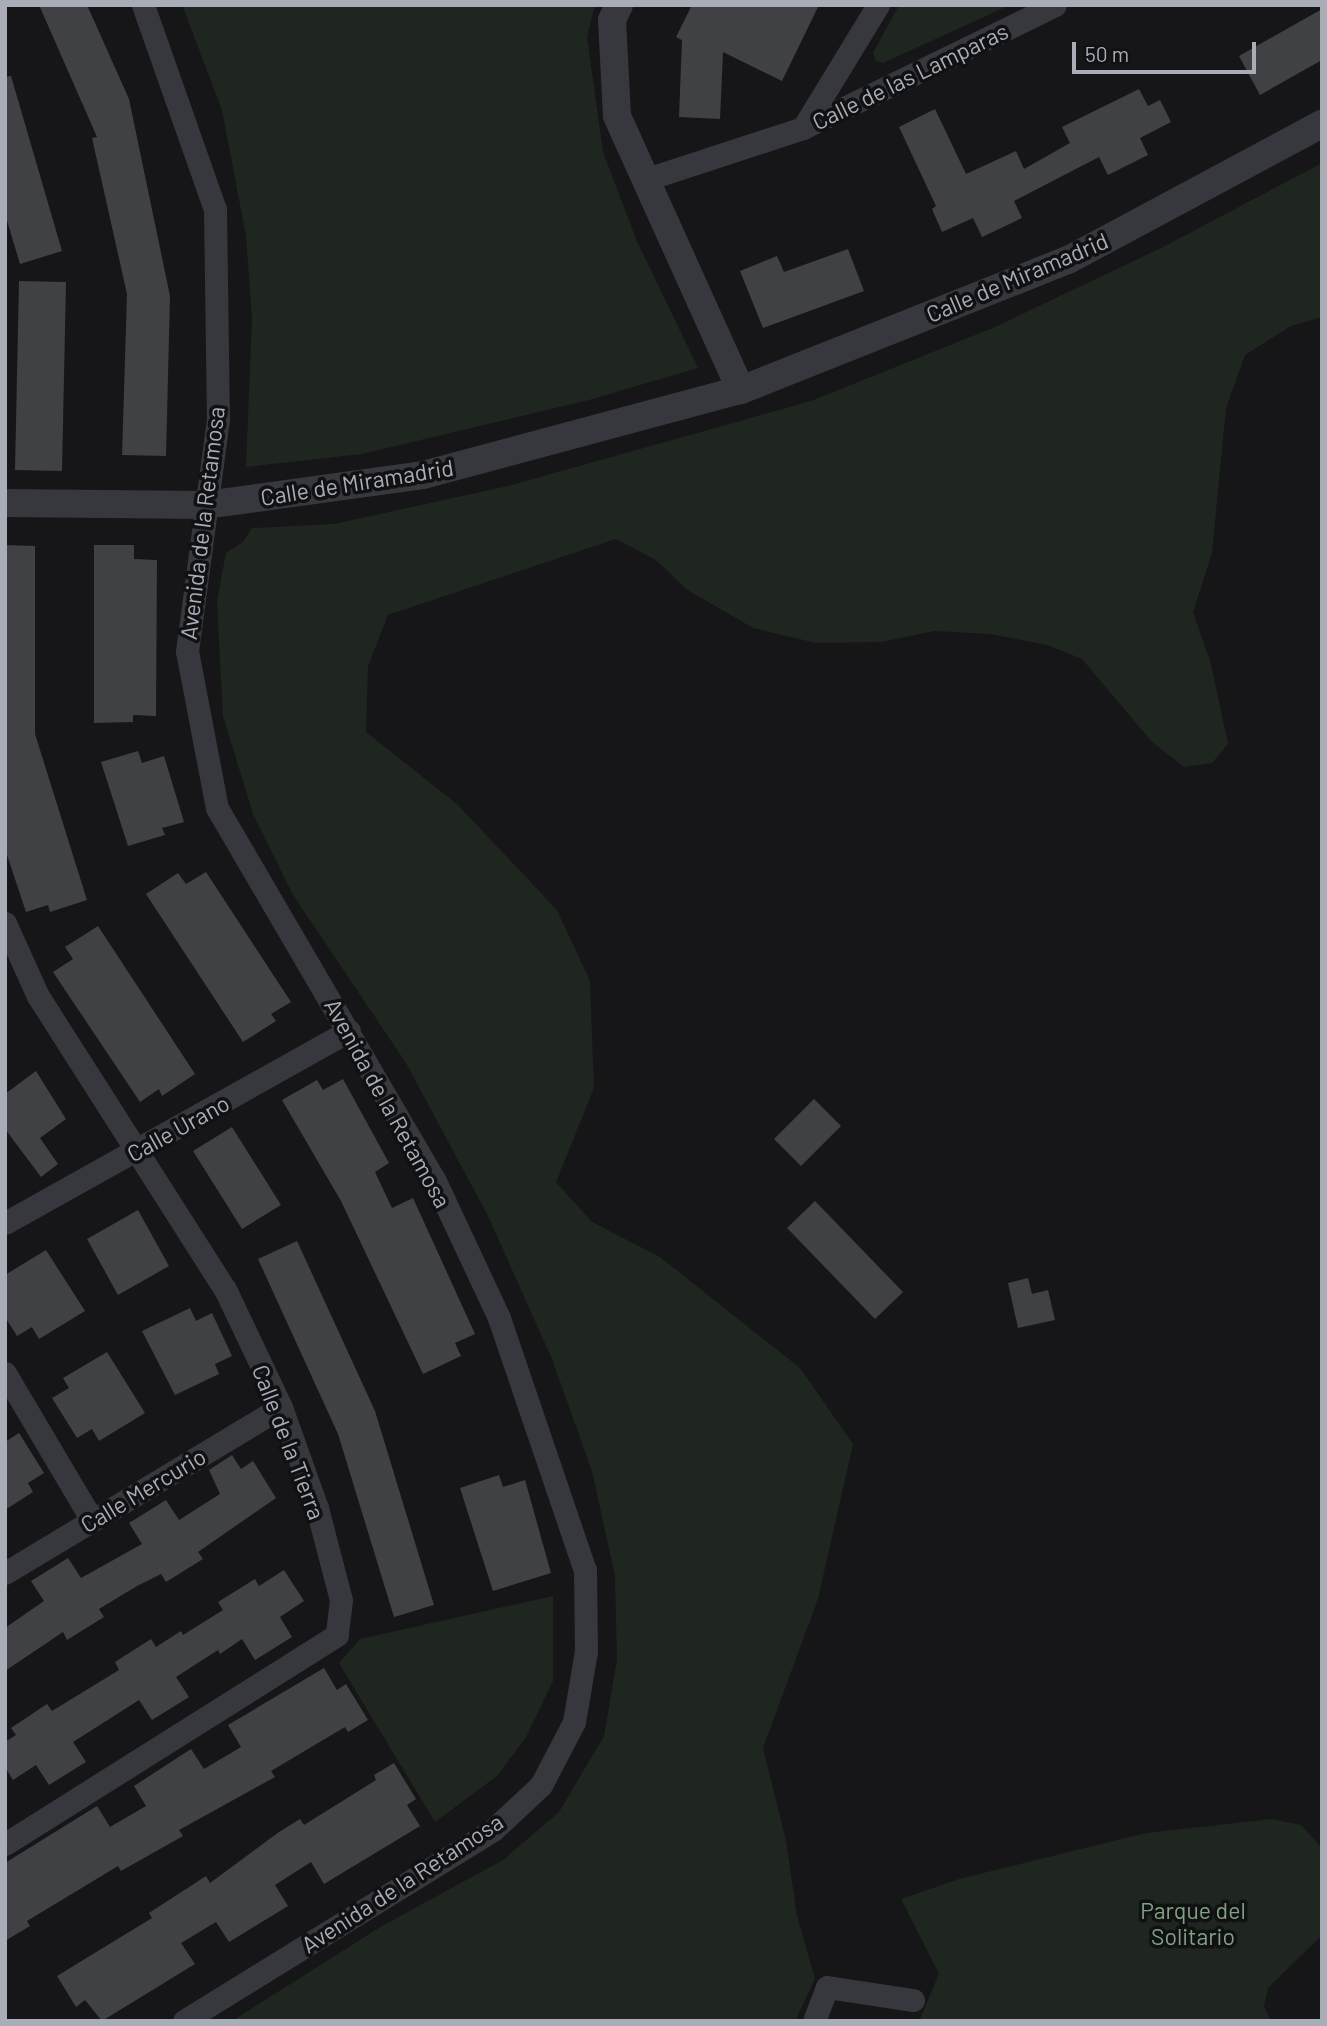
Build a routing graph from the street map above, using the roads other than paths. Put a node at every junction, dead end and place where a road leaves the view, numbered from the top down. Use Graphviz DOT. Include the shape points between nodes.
graph roads {
  1 [pos="143,5"];
  2 [pos="619,5"];
  3 [pos="878,5"];
  4 [pos="1055,5"];
  5 [pos="1322,124"];
  6 [pos="803,128"];
  7 [pos="644,180"];
  8 [pos="741,390"];
  9 [pos="5,503"];
  10 [pos="205,505"];
  11 [pos="5,923"];
  12 [pos="349,1031"];
  13 [pos="138,1150"];
  14 [pos="5,1223"];
  15 [pos="5,1373"];
  16 [pos="281,1407"];
  17 [pos="92,1520"];
  18 [pos="5,1573"];
  19 [pos="5,1844"];
  20 [pos="913,2000"];
  21 [pos="184,2021"];
  22 [pos="814,2021"];
  1 -- 10 [label="street, Avenida de la Retamosa" via="215,209 218,419"];
  2 -- 7 [label="street" via="612,20 617,116"];
  3 -- 6 [label="street, Calle de las Lamparas"];
  4 -- 6 [label="street, Calle de las Lamparas"];
  5 -- 8 [label="street, Calle de Miramadrid" via="1068,260"];
  6 -- 7 [label="street, Calle de las Lamparas"];
  7 -- 8 [label="street"];
  8 -- 10 [label="street, Calle de Miramadrid" via="423,475"];
  9 -- 10 [label="street, Calle de Miramadrid"];
  10 -- 12 [label="street, Avenida de la Retamosa" via="187,651 217,808"];
  11 -- 13 [label="street, Calle de la Tierra" via="38,996"];
  12 -- 13 [label="street, Calle Urano"];
  12 -- 21 [label="street, Avenida de la Retamosa" via="434,1179 499,1318 585,1570 586,1651 574,1722 541,1785 493,1830"];
  13 -- 14 [label="street, Calle Urano"];
  13 -- 16 [label="street, Calle de la Tierra" via="225,1289"];
  15 -- 17 [label="street"];
  16 -- 17 [label="street, Calle Mercurio"];
  16 -- 19 [label="street, Calle de la Tierra" via="317,1508 341,1600 337,1635"];
  17 -- 18 [label="street, Calle Mercurio"];
  20 -- 22 [label="street" via="827,1987"];
}
